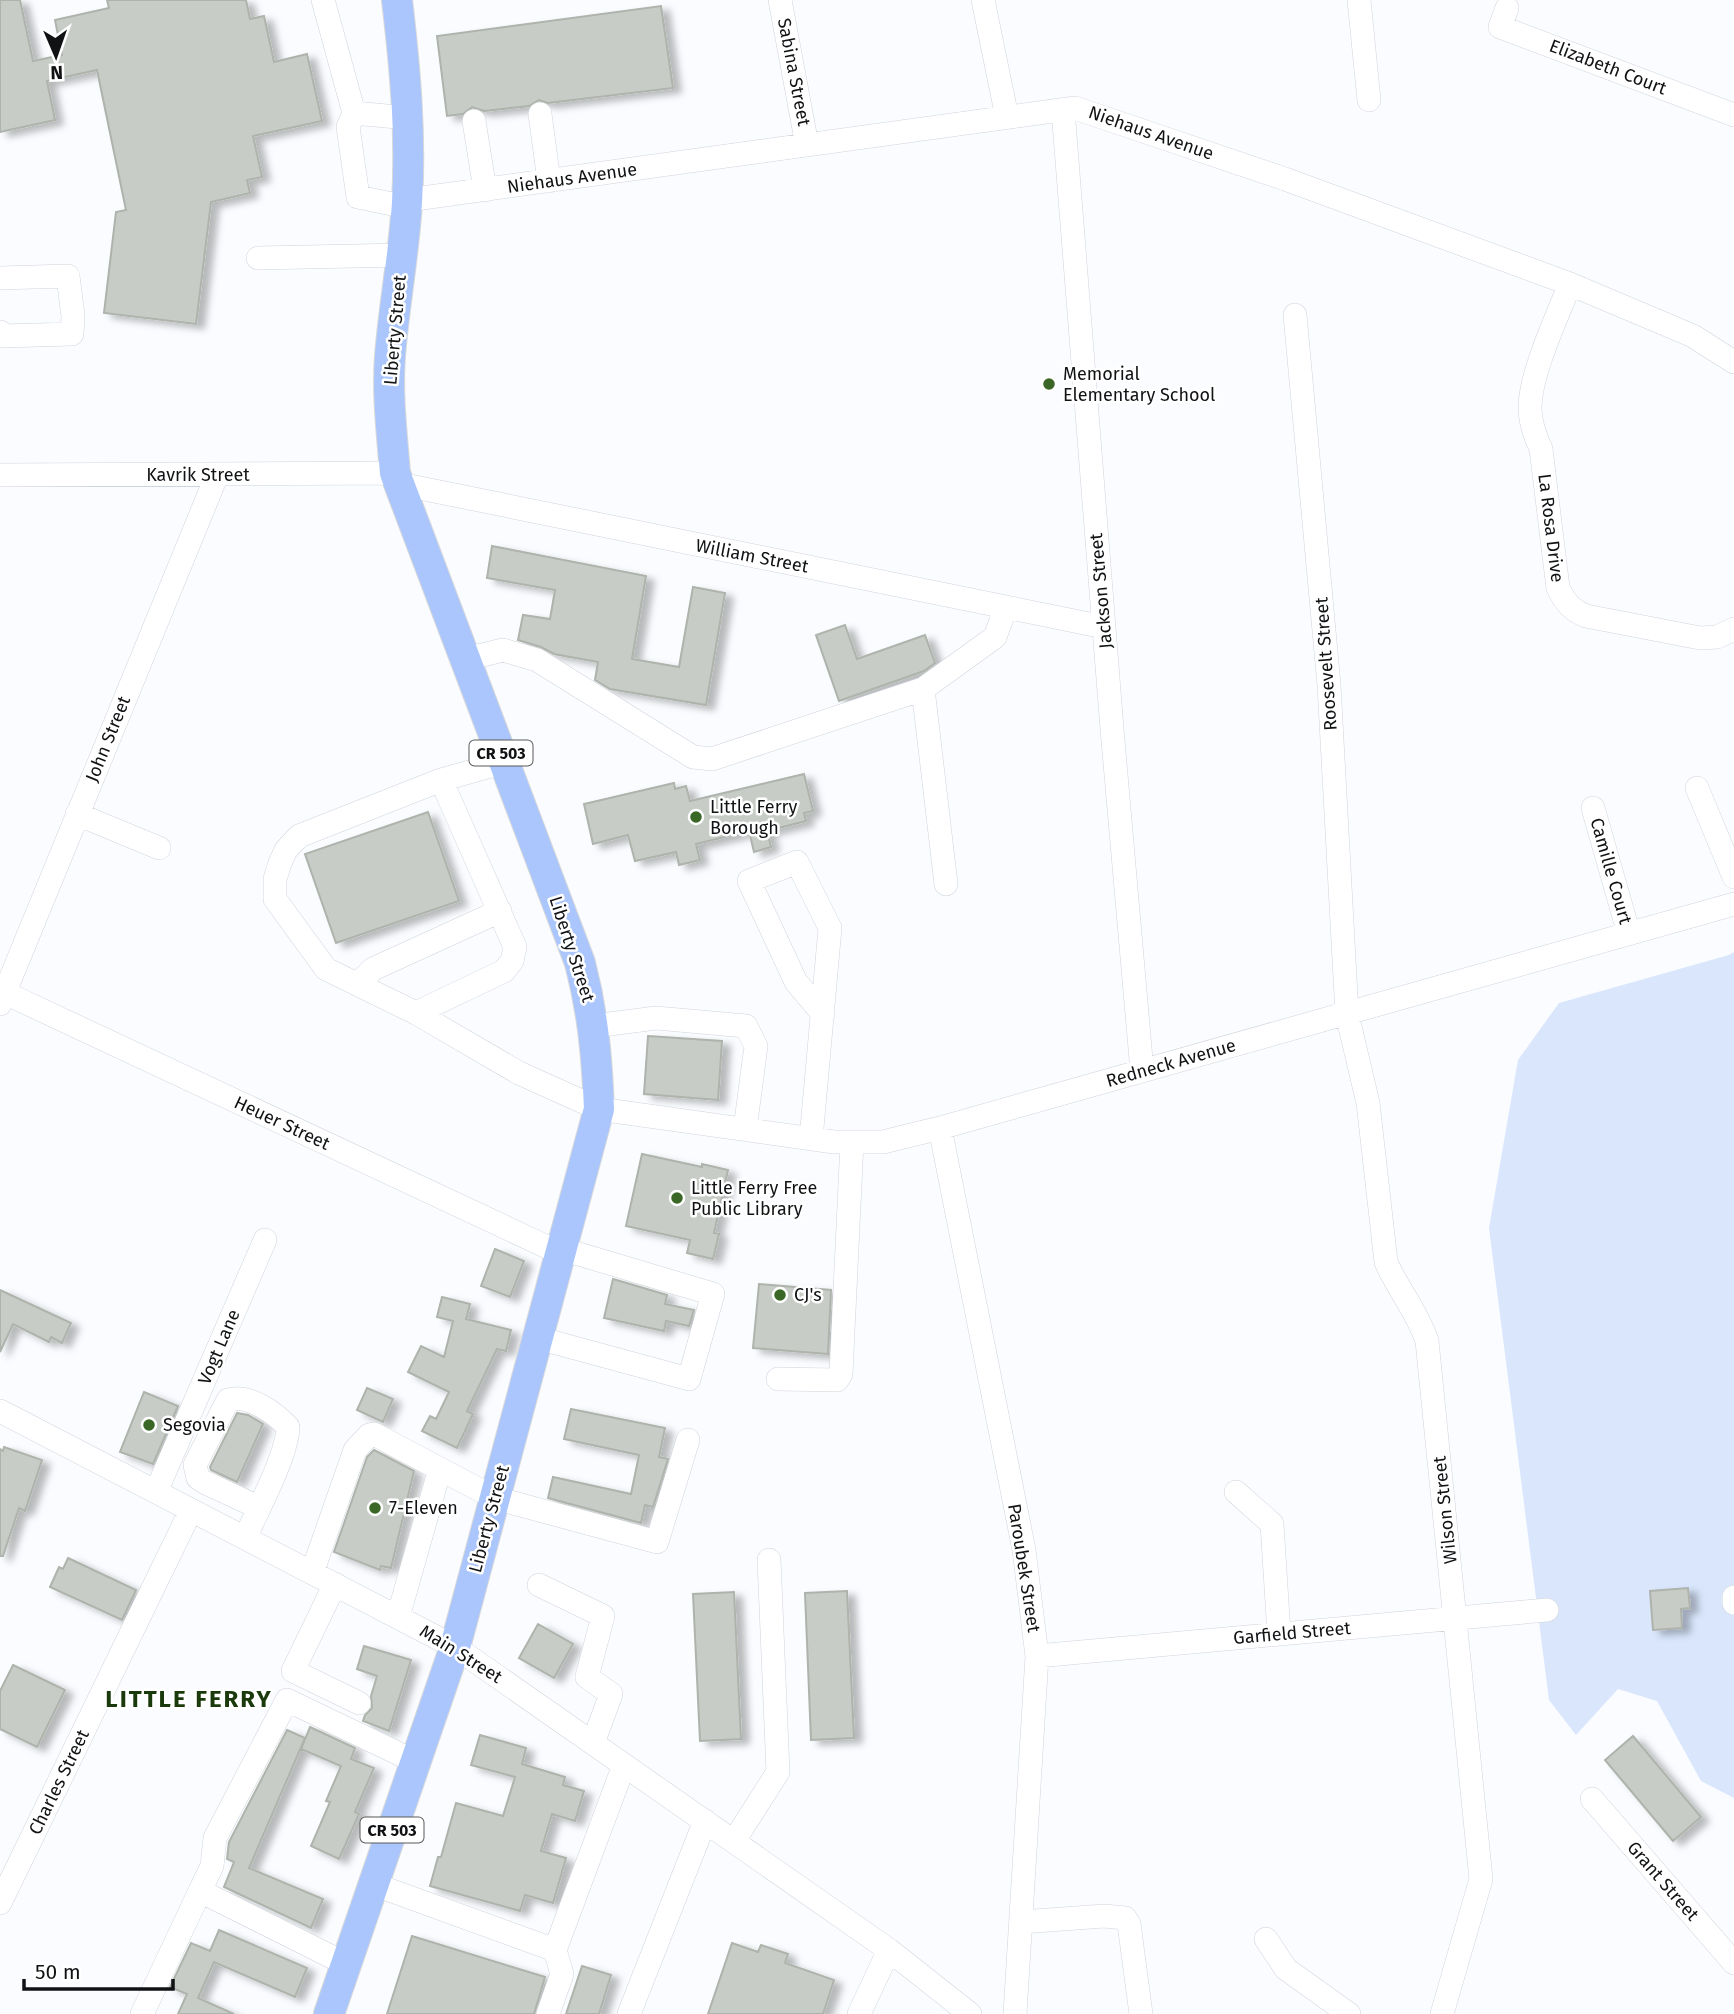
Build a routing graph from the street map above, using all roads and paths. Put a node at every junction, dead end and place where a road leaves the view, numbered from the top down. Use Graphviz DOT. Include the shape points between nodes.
graph roads {
  1 [pos="323,0"];
  2 [pos="397,0"];
  3 [pos="780,0"];
  4 [pos="983,0"];
  5 [pos="1359,0"];
  6 [pos="1507,8"];
  7 [pos="1369,100"];
  8 [pos="1063,110"];
  9 [pos="354,113"];
  10 [pos="540,114"];
  11 [pos="1734,115"];
  12 [pos="1007,117"];
  13 [pos="408,118"];
  14 [pos="474,121"];
  15 [pos="807,145"];
  16 [pos="549,181"];
  17 [pos="485,190"];
  18 [pos="407,204"];
  19 [pos="403,254"];
  20 [pos="258,258"];
  21 [pos="0,278"];
  22 [pos="1570,284"];
  23 [pos="1295,315"];
  24 [pos="0,332"];
  25 [pos="1734,362"];
  26 [pos="0,475"];
  27 [pos="217,475"];
  28 [pos="398,479"];
  29 [pos="1006,607"];
  30 [pos="1104,627"];
  31 [pos="1734,629"];
  32 [pos="466,659"];
  33 [pos="923,689"];
  34 [pos="505,762"];
  35 [pos="440,780"];
  36 [pos="1697,788"];
  37 [pos="1593,808"];
  38 [pos="77,814"];
  39 [pos="159,848"];
  40 [pos="1734,877"];
  41 [pos="946,884"];
  42 [pos="1734,904"];
  43 [pos="500,911"];
  44 [pos="1629,934"];
  45 [pos="358,984"];
  46 [pos="2,998"];
  47 [pos="416,1013"];
  48 [pos="823,1014"];
  49 [pos="1347,1014"];
  50 [pos="594,1026"];
  51 [pos="1142,1071"];
  52 [pos="599,1109"];
  53 [pos="940,1128"];
  54 [pos="745,1129"];
  55 [pos="811,1139"];
  56 [pos="852,1142"];
  57 [pos="265,1240"];
  58 [pos="561,1251"];
  59 [pos="538,1338"];
  60 [pos="778,1379"];
  61 [pos="0,1411"];
  62 [pos="688,1440"];
  63 [pos="440,1469"];
  64 [pos="156,1492"];
  65 [pos="1236,1492"];
  66 [pos="495,1498"];
  67 [pos="258,1507"];
  68 [pos="191,1510"];
  69 [pos="245,1538"];
  70 [pos="769,1560"];
  71 [pos="312,1573"];
  72 [pos="335,1584"];
  73 [pos="539,1585"];
  74 [pos="1734,1597"];
  75 [pos="1734,1603"];
  76 [pos="1547,1610"];
  77 [pos="398,1617"];
  78 [pos="1456,1618"];
  79 [pos="1279,1634"];
  80 [pos="455,1647"];
  81 [pos="1037,1656"];
  82 [pos="359,1703"];
  83 [pos="593,1743"];
  84 [pos="416,1762"];
  85 [pos="624,1765"];
  86 [pos="1592,1799"];
  87 [pos="705,1821"];
  88 [pos="734,1842"];
  89 [pos="373,1884"];
  90 [pos="200,1891"];
  91 [pos="0,1903"];
  92 [pos="1021,1922"];
  93 [pos="1266,1939"];
  94 [pos="555,1950"];
  95 [pos="889,1950"];
  96 [pos="1734,1963"];
  97 [pos="346,1964"];
  98 [pos="142,2014"];
  99 [pos="329,2014"];
  100 [pos="548,2014"];
  101 [pos="629,2014"];
  102 [pos="859,2014"];
  103 [pos="970,2014"];
  104 [pos="1015,2014"];
  105 [pos="1141,2014"];
  106 [pos="1349,2014"];
  107 [pos="1442,2014"];
  1 -- 9 [label="street"];
  2 -- 13 [label="main road, Liberty Street / CR 503"];
  3 -- 15 [label="street, Sabina Street"];
  4 -- 12 [label="street"];
  5 -- 7 [label="street"];
  6 -- 11 [label="street, Elizabeth Court" via="1500,27"];
  8 -- 12 [label="street, Niehaus Avenue"];
  8 -- 22 [label="street, Niehaus Avenue" via="1075,108 1285,179"];
  8 -- 30 [label="street, Jackson Street"];
  9 -- 13 [label="street"];
  9 -- 18 [label="street, Niehaus Avenue" via="348,127 358,197"];
  10 -- 16 [label="street"];
  12 -- 15 [label="street, Niehaus Avenue"];
  13 -- 18 [label="main road, Liberty Street / CR 503"];
  14 -- 17 [label="street"];
  15 -- 16 [label="street, Niehaus Avenue"];
  16 -- 17 [label="street, Niehaus Avenue"];
  17 -- 18 [label="street, Niehaus Avenue"];
  18 -- 19 [label="main road, Liberty Street / CR 503"];
  19 -- 20 [label="street"];
  19 -- 28 [label="main road, Liberty Street / CR 503" via="389,398"];
  21 -- 24 [label="street" via="68,276 73,316 72,334 2,336"];
  22 -- 25 [label="street, Niehaus Avenue" via="1693,336"];
  22 -- 31 [label="street, La Rosa Drive" via="1532,388 1530,410 1541,449 1558,588 1564,601 1586,616 1700,638"];
  23 -- 49 [label="street, Roosevelt Street" via="1329,685"];
  26 -- 27 [label="street, Kavrik Street"];
  27 -- 28 [label="street, Kavrik Street"];
  27 -- 38 [label="street, John Street"];
  28 -- 29 [label="street, William Street"];
  28 -- 32 [label="main road, Liberty Street / CR 503"];
  29 -- 30 [label="street, William Street"];
  29 -- 33 [label="street" via="995,637"];
  30 -- 51 [label="street, Jackson Street"];
  32 -- 33 [label="street" via="503,650 537,660 693,757 712,759"];
  32 -- 34 [label="main road, Liberty Street / CR 503"];
  33 -- 41 [label="street"];
  34 -- 35 [label="street, Redneck Avenue"];
  34 -- 50 [label="main road, Liberty Street / CR 503" via="580,963"];
  35 -- 43 [label="street"];
  35 -- 45 [label="street, Redneck Avenue" via="299,836 280,863 275,899 326,969"];
  36 -- 40 [label="street"];
  37 -- 44 [label="street, Camille Court"];
  38 -- 39 [label="street"];
  38 -- 46 [label="street, John Street"];
  42 -- 44 [label="street, Redneck Avenue"];
  43 -- 45 [label="street" via="373,969"];
  43 -- 47 [label="street" via="515,947 504,971"];
  44 -- 49 [label="street, Redneck Avenue"];
  45 -- 47 [label="street, Redneck Avenue"];
  46 -- 58 [label="street, Heuer Street"];
  47 -- 52 [label="street, Redneck Avenue" via="519,1073"];
  48 -- 48 [label="street" via="830,928 797,862 749,881 796,982"];
  48 -- 55 [label="street"];
  49 -- 51 [label="street, Redneck Avenue"];
  49 -- 78 [label="street, Wilson Street" via="1368,1103 1386,1262 1421,1321 1427,1341"];
  50 -- 52 [label="main road, Liberty Street / CR 503"];
  50 -- 54 [label="street" via="656,1018 746,1026 756,1046"];
  51 -- 53 [label="street, Redneck Avenue"];
  52 -- 54 [label="street, Redneck Avenue"];
  52 -- 58 [label="main road, Liberty Street / CR 503"];
  53 -- 56 [label="street, Redneck Avenue" via="883,1142"];
  53 -- 81 [label="street, Paroubek Street" via="1024,1550"];
  54 -- 55 [label="street, Redneck Avenue"];
  55 -- 56 [label="street, Redneck Avenue"];
  56 -- 60 [label="street" via="841,1374 837,1380"];
  57 -- 64 [label="street, Vogt Lane"];
  58 -- 59 [label="main road, Liberty Street / CR 503"];
  58 -- 59 [label="street, Heuer Street" via="713,1294 689,1379"];
  59 -- 66 [label="main road, Liberty Street / CR 503"];
  61 -- 64 [label="street, Main Street"];
  62 -- 66 [label="street" via="657,1542"];
  63 -- 66 [label="street"];
  63 -- 71 [label="street" via="369,1435 355,1450"];
  63 -- 77 [label="street"];
  64 -- 68 [label="street, Main Street"];
  65 -- 79 [label="street" via="1272,1524"];
  66 -- 80 [label="main road, Liberty Street / CR 503"];
  67 -- 67 [label="street" via="288,1440 288,1427 278,1416 237,1397 228,1400 195,1465 198,1478"];
  67 -- 69 [label="street"];
  68 -- 69 [label="street, Main Street"];
  68 -- 91 [label="street, Charles Street"];
  69 -- 71 [label="street, Main Street"];
  70 -- 88 [label="street" via="778,1772"];
  71 -- 72 [label="street, Main Street"];
  72 -- 77 [label="street, Main Street"];
  72 -- 82 [label="street" via="293,1671"];
  73 -- 83 [label="street" via="603,1616 587,1677 611,1694"];
  74 -- 75 [label="street"];
  76 -- 78 [label="street, Garfield Street"];
  77 -- 80 [label="street, Main Street"];
  78 -- 79 [label="street, Garfield Street"];
  78 -- 107 [label="street, Wilson Street" via="1481,1878"];
  79 -- 81 [label="street, Garfield Street"];
  80 -- 83 [label="street, Main Street"];
  80 -- 84 [label="main road, Liberty Street / CR 503"];
  81 -- 92 [label="street, Paroubek Street"];
  83 -- 85 [label="street, Main Street"];
  84 -- 89 [label="main road, Liberty Street / CR 503"];
  84 -- 90 [label="street" via="287,1700 215,1839 212,1866"];
  85 -- 87 [label="street, Main Street"];
  85 -- 94 [label="street"];
  86 -- 96 [label="street, Grant Street"];
  87 -- 88 [label="street, Main Street"];
  87 -- 101 [label="street"];
  88 -- 95 [label="street, Main Street"];
  89 -- 94 [label="street"];
  89 -- 97 [label="main road, Liberty Street / CR 503"];
  90 -- 97 [label="street"];
  90 -- 98 [label="street"];
  92 -- 104 [label="street, Paroubek Street"];
  92 -- 105 [label="street" via="1125,1918"];
  93 -- 106 [label="street" via="1286,1969"];
  94 -- 100 [label="street" via="562,1974"];
  95 -- 102 [label="street"];
  95 -- 103 [label="street, Main Street"];
  97 -- 99 [label="main road, Liberty Street / CR 503"];
}
